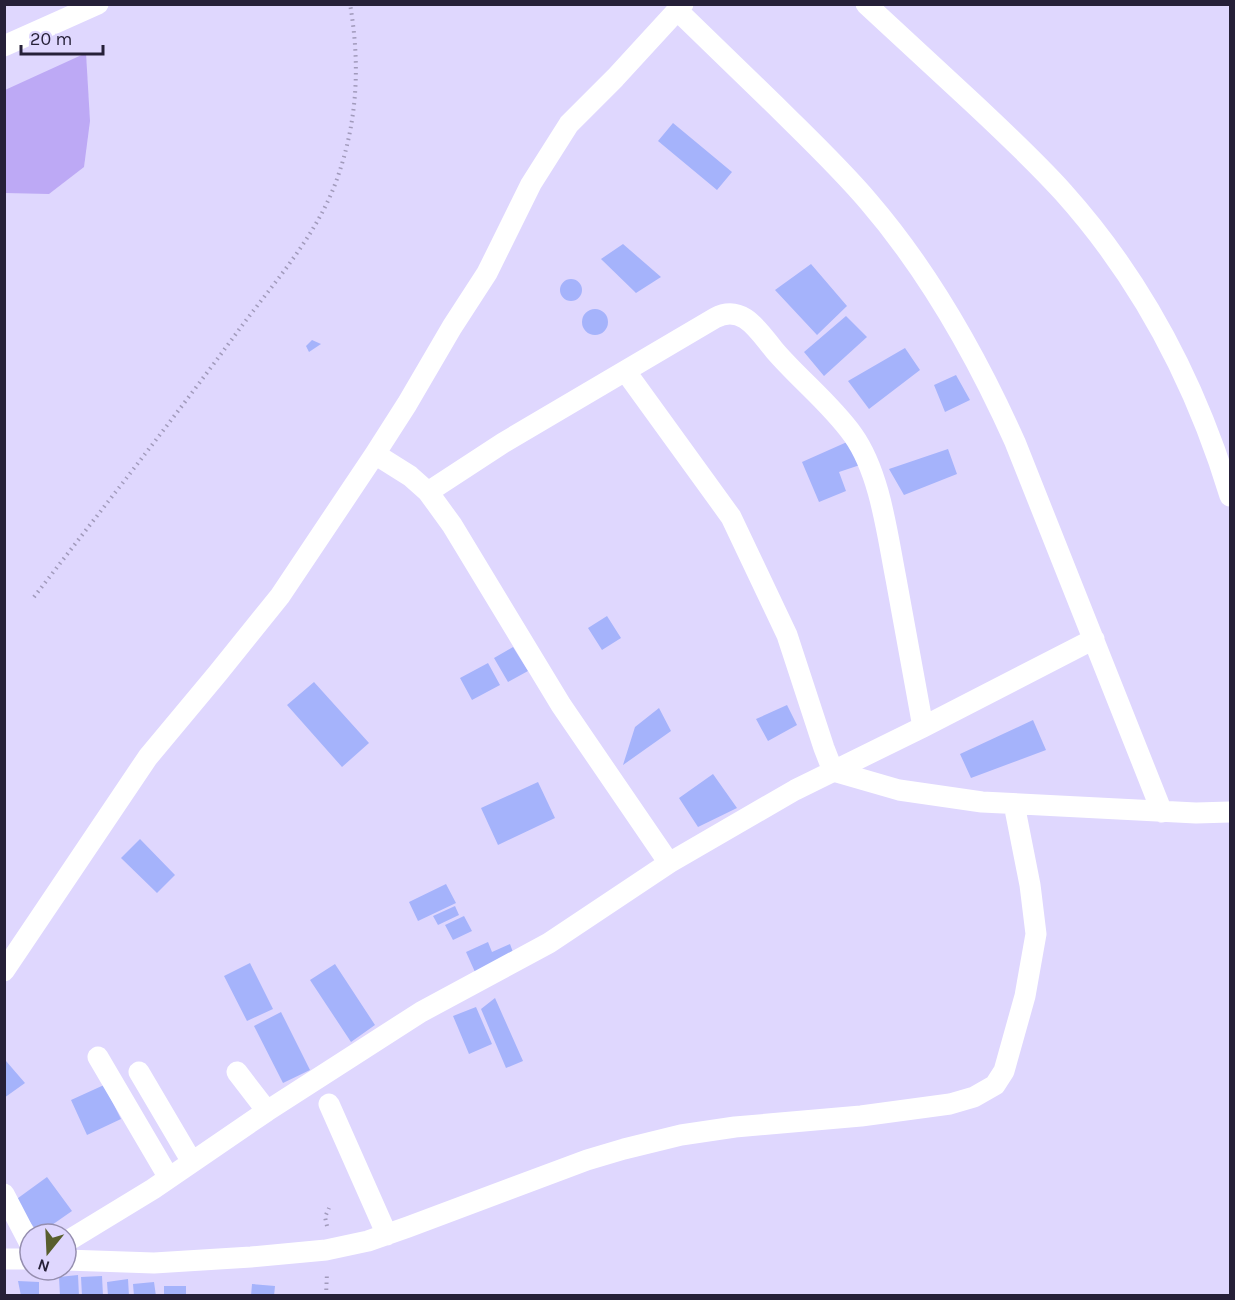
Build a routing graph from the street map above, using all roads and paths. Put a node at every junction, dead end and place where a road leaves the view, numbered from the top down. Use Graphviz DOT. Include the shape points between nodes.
graph roads {
  1 [pos="98,4"];
  2 [pos="350,4"];
  3 [pos="866,4"];
  4 [pos="680,7"];
  5 [pos="4,46"];
  6 [pos="626,372"];
  7 [pos="375,454"];
  8 [pos="428,492"];
  9 [pos="1230,496"];
  10 [pos="34,597"];
  11 [pos="1094,639"];
  12 [pos="923,727"];
  13 [pos="833,771"];
  14 [pos="1014,804"];
  15 [pos="1161,812"];
  16 [pos="1230,812"];
  17 [pos="669,863"];
  18 [pos="4,971"];
  19 [pos="98,1057"];
  20 [pos="139,1072"];
  21 [pos="237,1072"];
  22 [pos="328,1104"];
  23 [pos="267,1111"];
  24 [pos="192,1162"];
  25 [pos="169,1178"];
  26 [pos="4,1194"];
  27 [pos="19,1222"];
  28 [pos="78,1235"];
  29 [pos="387,1235"];
  30 [pos="78,1260"];
  31 [pos="327,1274"];
  32 [pos="327,1296"];
  1 -- 5 [label="street"];
  2 -- 10 [label="path" via="357,54 353,118 333,189 317,222 202,380"];
  3 -- 9 [label="street" via="1030,156 1096,232 1153,317 1177,361 1199,407"];
  4 -- 7 [label="street" via="569,124 531,184 487,273"];
  4 -- 11 [label="street" via="831,159 876,210 936,292 965,340 1015,441"];
  6 -- 8 [label="street" via="503,443"];
  6 -- 12 [label="street" via="724,313 735,314 752,324 853,435 870,465 885,524"];
  6 -- 13 [label="street" via="730,517 787,635"];
  7 -- 8 [label="street"];
  7 -- 18 [label="street" via="280,596 148,757"];
  8 -- 17 [label="street" via="561,705"];
  11 -- 12 [label="street"];
  11 -- 15 [label="street"];
  12 -- 13 [label="street"];
  13 -- 14 [label="street" via="899,790"];
  13 -- 17 [label="street"];
  14 -- 15 [label="street"];
  14 -- 29 [label="street" via="1036,934 1025,996 1004,1071 995,1085 950,1104 735,1127 635,1146 587,1160"];
  15 -- 16 [label="street"];
  17 -- 23 [label="street" via="549,943 421,1012"];
  19 -- 25 [label="street"];
  20 -- 24 [label="street"];
  21 -- 23 [label="street"];
  22 -- 29 [label="street"];
  23 -- 24 [label="street"];
  24 -- 25 [label="street"];
  25 -- 28 [label="street"];
  26 -- 27 [label="street"];
  29 -- 30 [label="street" via="326,1250 251,1257 154,1263"];
  31 -- 32 [label="path"];
}
